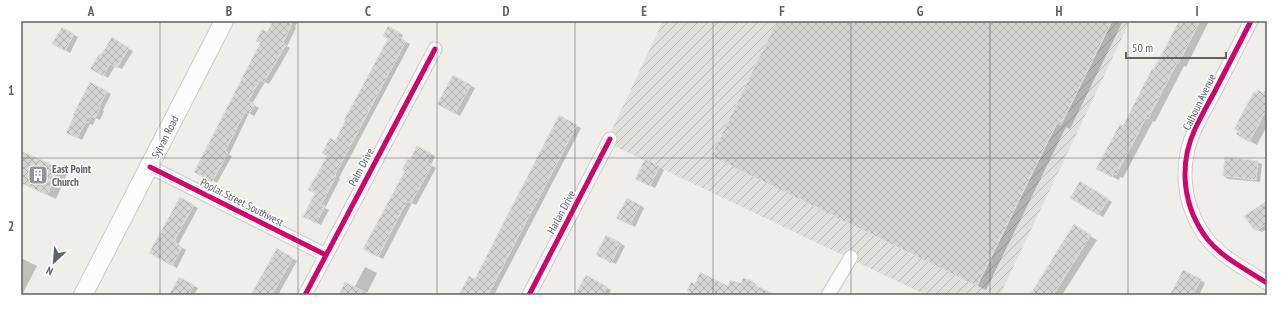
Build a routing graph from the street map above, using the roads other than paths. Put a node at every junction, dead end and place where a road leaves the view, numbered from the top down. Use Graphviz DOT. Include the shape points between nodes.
graph roads {
  1 [pos="224,21"];
  2 [pos="1251,21"];
  3 [pos="435,49"];
  4 [pos="610,139"];
  5 [pos="150,166"];
  6 [pos="326,255"];
  7 [pos="851,257"];
  8 [pos="1267,283"];
  9 [pos="83,295"];
  10 [pos="306,295"];
  11 [pos="529,295"];
  12 [pos="828,295"];
  1 -- 5 [label="main road, Sylvan Road"];
  2 -- 8 [label="street, Calhoun Avenue" via="1195,130 1185,161 1184,182 1195,219 1209,240 1228,258"];
  3 -- 6 [label="street, Palm Drive"];
  4 -- 11 [label="street, Harlan Drive"];
  5 -- 6 [label="street, Poplar Street Southwest"];
  5 -- 9 [label="main road, Sylvan Road"];
  6 -- 10 [label="street, Palm Drive"];
  7 -- 12 [label="street"];
}
